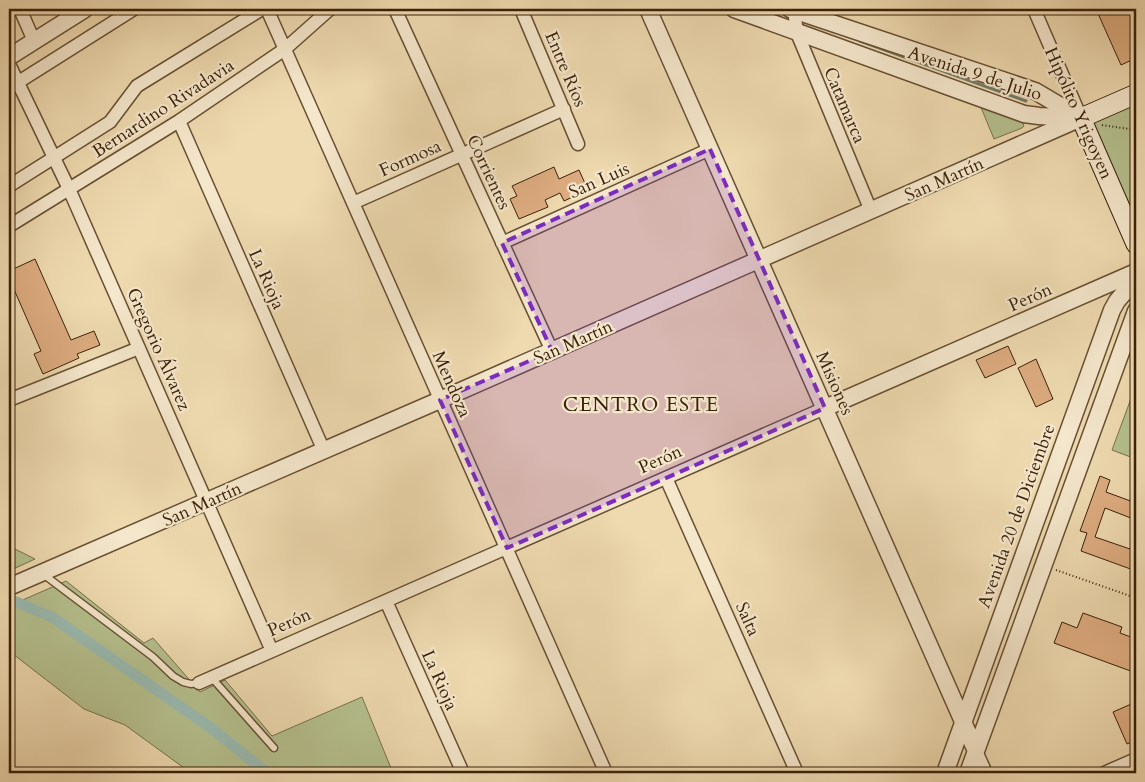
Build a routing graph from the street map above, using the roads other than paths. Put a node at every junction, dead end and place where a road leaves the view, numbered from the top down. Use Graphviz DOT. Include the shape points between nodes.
graph roads {
  1 [pos="20,9"];
  2 [pos="85,9"];
  3 [pos="134,9"];
  4 [pos="262,9"];
  5 [pos="267,9"];
  6 [pos="330,9"];
  7 [pos="395,9"];
  8 [pos="521,9"];
  9 [pos="648,9"];
  10 [pos="734,9"];
  11 [pos="792,9"];
  12 [pos="1034,9"];
  13 [pos="797,33"];
  14 [pos="34,41"];
  15 [pos="285,49"];
  16 [pos="9,57"];
  17 [pos="9,64"];
  18 [pos="13,85"];
  19 [pos="1136,94"];
  20 [pos="564,109"];
  21 [pos="1081,118"];
  22 [pos="179,121"];
  23 [pos="578,144"];
  24 [pos="710,149"];
  25 [pos="462,154"];
  26 [pos="54,158"];
  27 [pos="9,186"];
  28 [pos="69,189"];
  29 [pos="353,203"];
  30 [pos="871,211"];
  31 [pos="9,226"];
  32 [pos="502,243"];
  33 [pos="1136,244"];
  34 [pos="759,260"];
  35 [pos="1136,272"];
  36 [pos="1136,280"];
  37 [pos="1136,311"];
  38 [pos="139,348"];
  39 [pos="552,351"];
  40 [pos="9,400"];
  41 [pos="440,400"];
  42 [pos="825,408"];
  43 [pos="324,451"];
  44 [pos="666,478"];
  45 [pos="206,502"];
  46 [pos="507,548"];
  47 [pos="42,574"];
  48 [pos="9,587"];
  49 [pos="386,601"];
  50 [pos="272,651"];
  51 [pos="212,678"];
  52 [pos="199,683"];
  53 [pos="964,722"];
  54 [pos="274,748"];
  55 [pos="976,751"];
  56 [pos="1136,759"];
  57 [pos="463,773"];
  58 [pos="606,773"];
  59 [pos="797,773"];
  60 [pos="945,773"];
  61 [pos="968,773"];
  62 [pos="986,773"];
  63 [pos="1104,773"];
  1 -- 14 [label="street"];
  2 -- 14 [label="street"];
  3 -- 18 [label="street"];
  4 -- 26 [label="street" via="137,86 110,122"];
  5 -- 15 [label="street, Mendoza"];
  6 -- 15 [label="street, Bernardino Rivadavia"];
  7 -- 25 [label="street, Corrientes"];
  8 -- 20 [label="street, Entre Ríos"];
  9 -- 24 [label="street, Misiones"];
  10 -- 13 [label="street, Avenida 9 de Julio"];
  11 -- 13 [label="street, Catamarca"];
  11 -- 21 [label="street, Avenida 9 de Julio" via="1034,91"];
  12 -- 21 [label="street, Hipólito Yrigoyen"];
  13 -- 21 [label="street, Avenida 9 de Julio" via="1024,114"];
  13 -- 30 [label="street, Catamarca"];
  14 -- 16 [label="street"];
  15 -- 22 [label="street, Bernardino Rivadavia"];
  15 -- 29 [label="street, Mendoza"];
  17 -- 18 [label="street, Gregorio Álvarez"];
  18 -- 26 [label="street, Gregorio Álvarez"];
  19 -- 21 [label="main road, San Martín"];
  20 -- 23 [label="street, Entre Ríos"];
  20 -- 25 [label="street, Formosa"];
  21 -- 30 [label="street, San Martín"];
  21 -- 33 [label="main road, Hipólito Yrigoyen"];
  22 -- 28 [label="street, Bernardino Rivadavia"];
  22 -- 43 [label="street, La Rioja"];
  24 -- 32 [label="street, San Luis"];
  24 -- 34 [label="street, Misiones"];
  25 -- 29 [label="street, Formosa"];
  25 -- 32 [label="street, Corrientes"];
  26 -- 27 [label="street"];
  26 -- 28 [label="street, Gregorio Álvarez"];
  28 -- 31 [label="street, Bernardino Rivadavia"];
  28 -- 38 [label="street, Gregorio Álvarez"];
  29 -- 41 [label="street, Mendoza"];
  30 -- 34 [label="street, San Martín"];
  32 -- 39 [label="street, Corrientes"];
  34 -- 39 [label="street, San Martín"];
  34 -- 42 [label="street, Misiones"];
  35 -- 42 [label="street, Perón"];
  36 -- 53 [label="street, Avenida 20 de Diciembre" via="1112,310"];
  37 -- 55 [label="street"];
  38 -- 40 [label="street"];
  38 -- 45 [label="street, Gregorio Álvarez"];
  39 -- 41 [label="street, San Martín"];
  41 -- 43 [label="street, San Martín"];
  41 -- 46 [label="street, Mendoza"];
  42 -- 44 [label="street, Perón"];
  42 -- 53 [label="street, Misiones"];
  43 -- 45 [label="street, San Martín"];
  44 -- 46 [label="street, Perón"];
  44 -- 59 [label="street, Salta"];
  45 -- 47 [label="street, San Martín"];
  45 -- 50 [label="street, Gregorio Álvarez"];
  46 -- 49 [label="street, Perón"];
  46 -- 58 [label="street, Mendoza"];
  47 -- 48 [label="street, San Martín"];
  47 -- 52 [label="lane" via="174,676 183,682"];
  49 -- 50 [label="street, Perón"];
  49 -- 57 [label="street, La Rioja"];
  50 -- 51 [label="street, Perón"];
  51 -- 52 [label="street, Perón"];
  51 -- 54 [label="lane"];
  53 -- 55 [label="street, Misiones"];
  53 -- 60 [label="street, Avenida 20 de Diciembre"];
  55 -- 61 [label="street"];
  55 -- 62 [label="street, Misiones"];
  56 -- 63 [label="street"];
}
